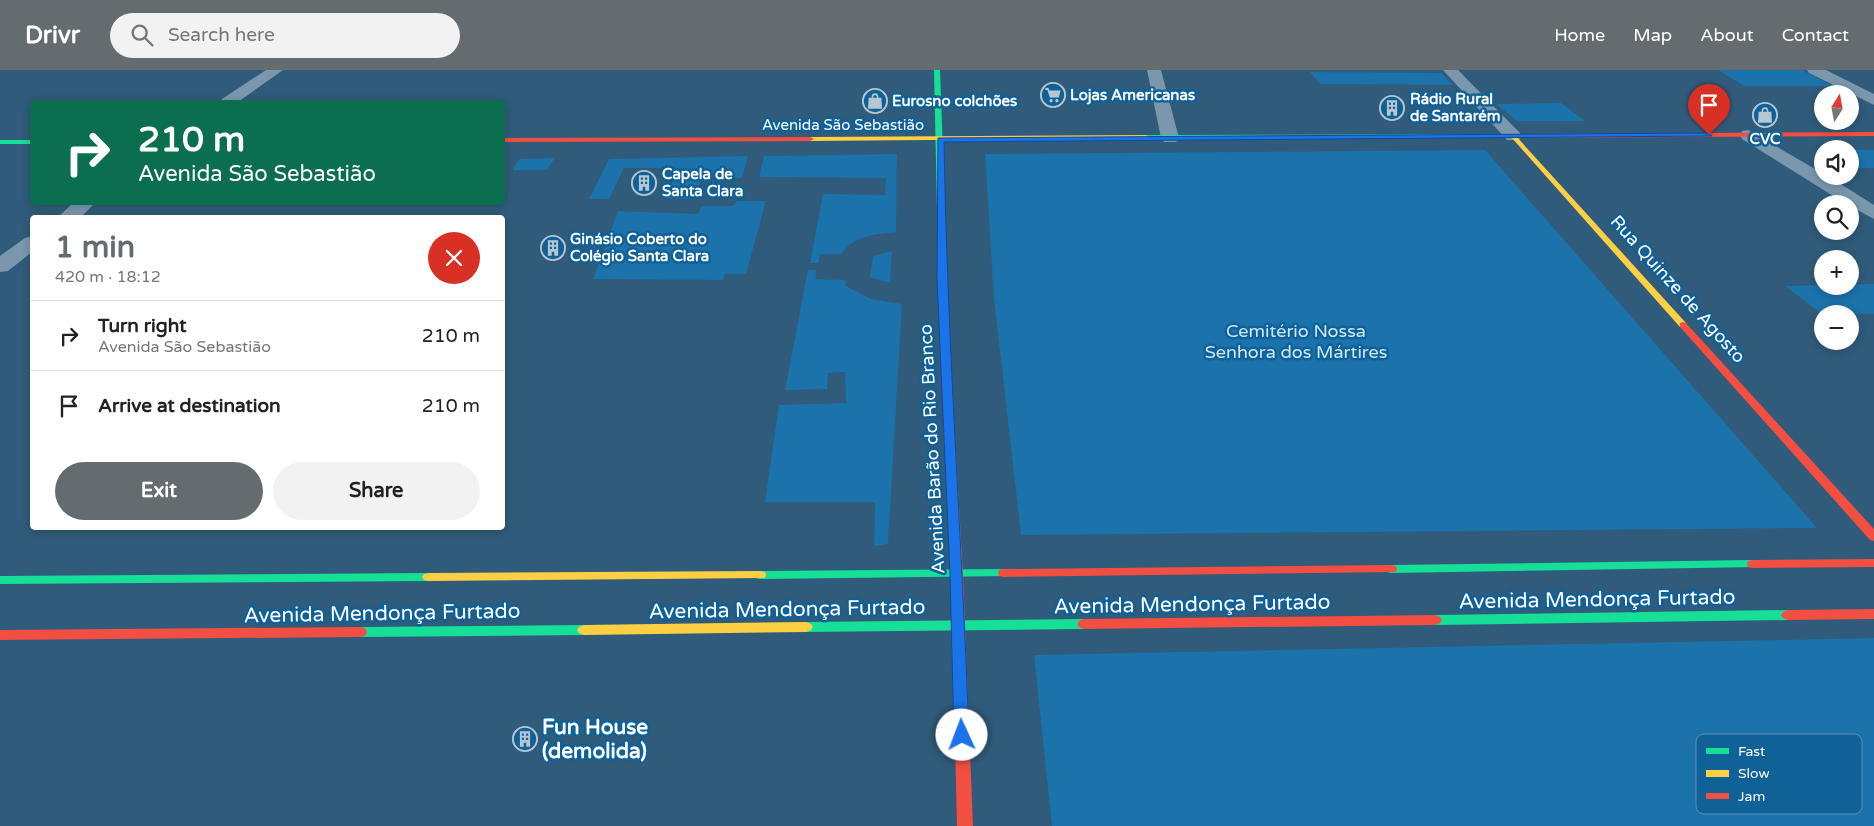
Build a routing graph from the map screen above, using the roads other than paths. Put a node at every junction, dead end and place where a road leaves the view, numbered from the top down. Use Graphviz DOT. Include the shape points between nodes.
graph roads {
  1 [pos="276,70"];
  2 [pos="937,70"];
  3 [pos="1154,70"];
  4 [pos="1450,70"];
  5 [pos="1814,70"];
  6 [pos="231,100"];
  7 [pos="1874,100"];
  8 [pos="1874,134"];
  9 [pos="1748,135"];
  10 [pos="1514,136"];
  11 [pos="1170,138"];
  12 [pos="505,140"];
  13 [pos="940,140"];
  14 [pos="0,142"];
  15 [pos="30,142"];
  16 [pos="83,205"];
  17 [pos="1874,213"];
  18 [pos="71,215"];
  19 [pos="30,244"];
  20 [pos="0,266"];
  21 [pos="1874,537"];
  22 [pos="1874,563"];
  23 [pos="957,574"];
  24 [pos="0,580"];
  25 [pos="1874,614"];
  26 [pos="957,626"];
  27 [pos="0,635"];
  28 [pos="965,826"];
  1 -- 6 [label="street"];
  2 -- 13 [label="main road, Avenida Barão do Rio Branco"];
  3 -- 11 [label="street"];
  4 -- 10 [label="street, Rua Quinze de Agosto"];
  5 -- 7 [label="street"];
  8 -- 9 [label="main road, Avenida São Sebastião"];
  9 -- 10 [label="main road, Avenida São Sebastião"];
  9 -- 17 [label="street"];
  10 -- 11 [label="main road, Avenida São Sebastião"];
  10 -- 21 [label="main road, Rua Quinze de Agosto"];
  11 -- 13 [label="main road, Avenida São Sebastião"];
  12 -- 13 [label="main road, Avenida São Sebastião"];
  13 -- 23 [label="main road, Avenida Barão do Rio Branco" via="942,279"];
  14 -- 15 [label="main road"];
  16 -- 18 [label="street"];
  19 -- 20 [label="street"];
  22 -- 23 [label="main road, Avenida Mendonça Furtado"];
  23 -- 24 [label="main road, Avenida Mendonça Furtado"];
  23 -- 26 [label="main road, Avenida Barão do Rio Branco"];
  25 -- 26 [label="main road, Avenida Mendonça Furtado"];
  26 -- 27 [label="main road, Avenida Mendonça Furtado"];
  26 -- 28 [label="main road, Avenida Barão do Rio Branco"];
}
